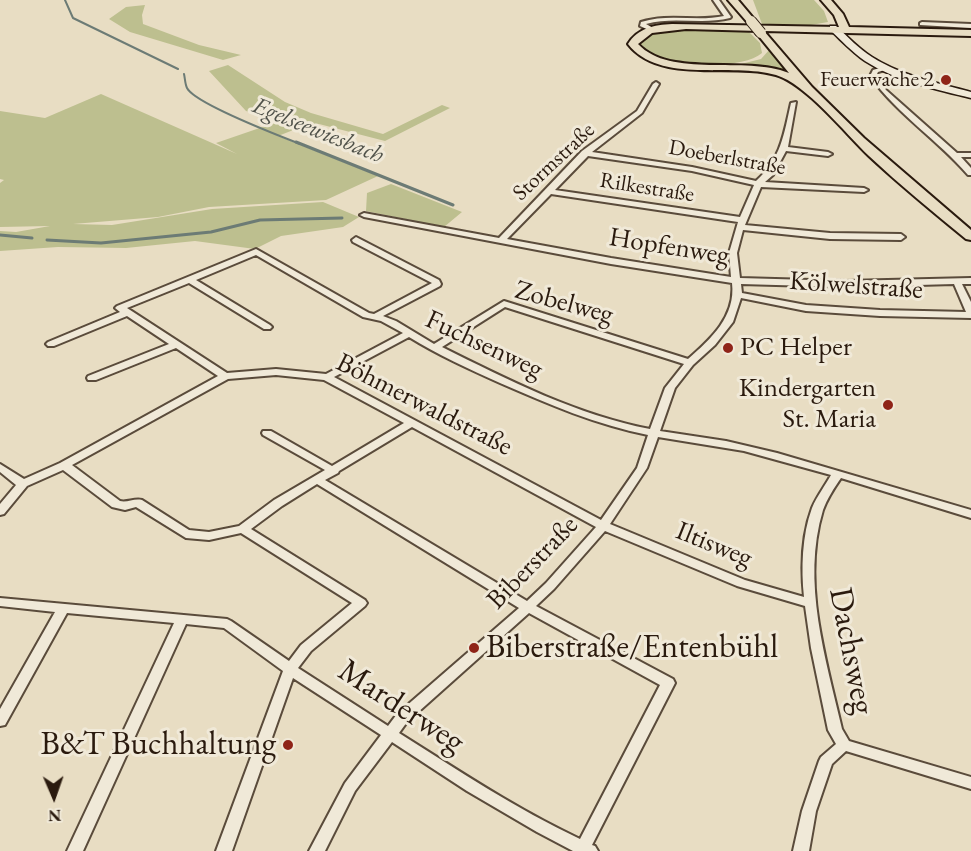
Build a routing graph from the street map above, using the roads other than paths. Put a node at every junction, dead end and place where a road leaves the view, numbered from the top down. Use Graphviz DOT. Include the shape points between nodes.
graph roads {
  1 [pos="716,0"];
  2 [pos="733,0"];
  3 [pos="816,0"];
  4 [pos="826,0"];
  5 [pos="752,7"];
  6 [pos="841,19"];
  7 [pos="751,20"];
  8 [pos="922,24"];
  9 [pos="971,26"];
  10 [pos="799,28"];
  11 [pos="833,28"];
  12 [pos="653,30"];
  13 [pos="889,30"];
  14 [pos="843,32"];
  15 [pos="971,33"];
  16 [pos="762,35"];
  17 [pos="710,66"];
  18 [pos="886,68"];
  19 [pos="656,84"];
  20 [pos="812,94"];
  21 [pos="971,95"];
  22 [pos="794,103"];
  23 [pos="784,149"];
  24 [pos="585,153"];
  25 [pos="828,154"];
  26 [pos="955,155"];
  27 [pos="971,155"];
  28 [pos="971,173"];
  29 [pos="758,183"];
  30 [pos="864,190"];
  31 [pos="547,191"];
  32 [pos="364,215"];
  33 [pos="741,223"];
  34 [pos="971,236"];
  35 [pos="901,237"];
  36 [pos="356,240"];
  37 [pos="500,241"];
  38 [pos="189,279"];
  39 [pos="738,281"];
  40 [pos="971,281"];
  41 [pos="957,282"];
  42 [pos="738,295"];
  43 [pos="127,313"];
  44 [pos="971,313"];
  45 [pos="376,316"];
  46 [pos="267,327"];
  47 [pos="408,334"];
  48 [pos="51,344"];
  49 [pos="175,345"];
  50 [pos="434,348"];
  51 [pos="690,363"];
  52 [pos="225,376"];
  53 [pos="327,376"];
  54 [pos="92,378"];
  55 [pos="413,422"];
  56 [pos="267,433"];
  57 [pos="654,433"];
  58 [pos="64,465"];
  59 [pos="0,467"];
  60 [pos="334,471"];
  61 [pos="837,474"];
  62 [pos="318,480"];
  63 [pos="23,484"];
  64 [pos="0,511"];
  65 [pos="971,514"];
  66 [pos="603,526"];
  67 [pos="243,529"];
  68 [pos="0,602"];
  69 [pos="808,603"];
  70 [pos="528,607"];
  71 [pos="63,609"];
  72 [pos="181,621"];
  73 [pos="290,669"];
  74 [pos="0,722"];
  75 [pos="388,734"];
  76 [pos="844,745"];
  77 [pos="971,783"];
  78 [pos="584,850"];
  79 [pos="75,851"];
  80 [pos="224,851"];
  81 [pos="317,851"];
  82 [pos="801,851"];
  1 -- 12 [label="street" via="728,17 643,23"];
  2 -- 7 [label="main road"];
  3 -- 11 [label="main road"];
  4 -- 6 [label="main road"];
  5 -- 7 [label="main road"];
  6 -- 13 [label="main road"];
  6 -- 14 [label="main road"];
  7 -- 16 [label="main road, bridge"];
  8 -- 9 [label="street"];
  10 -- 11 [label="main road"];
  10 -- 12 [label="main road" via="686,26"];
  10 -- 14 [label="street"];
  11 -- 14 [label="main road"];
  12 -- 17 [label="main road" via="636,38 634,48 641,54 664,63"];
  13 -- 14 [label="main road"];
  13 -- 15 [label="main road"];
  14 -- 18 [label="street" via="856,49"];
  16 -- 17 [label="main road" via="762,56 740,64"];
  16 -- 20 [label="main road"];
  17 -- 20 [label="main road" via="776,72"];
  18 -- 21 [label="street"];
  18 -- 26 [label="street" via="875,71 873,76 884,92"];
  19 -- 24 [label="street, Stormstraße" via="640,112"];
  20 -- 34 [label="main road" via="877,159"];
  22 -- 23 [label="street, Biberstraße"];
  23 -- 25 [label="street"];
  23 -- 29 [label="street, Biberstraße" via="770,173"];
  24 -- 29 [label="street, Doeberlstraße"];
  24 -- 31 [label="street, Stormstraße"];
  26 -- 27 [label="street"];
  26 -- 28 [label="street"];
  29 -- 30 [label="street, Doeberlstraße"];
  29 -- 33 [label="street, Biberstraße"];
  31 -- 33 [label="street, Rilkestraße"];
  31 -- 37 [label="street, Stormstraße"];
  32 -- 37 [label="street, Hopfenweg"];
  33 -- 35 [label="street, Rilkestraße" via="830,236"];
  33 -- 39 [label="street, Biberstraße" via="733,252"];
  36 -- 45 [label="street" via="437,284"];
  37 -- 39 [label="street, Hopfenweg"];
  38 -- 43 [label="street, Fuchsenweg" via="120,308"];
  38 -- 45 [label="street, Fuchsenweg" via="256,252 366,315"];
  38 -- 46 [label="street"];
  39 -- 41 [label="street, Hopfenweg"];
  39 -- 42 [label="street, Biberstraße"];
  40 -- 41 [label="street, Hopfenweg"];
  41 -- 44 [label="street"];
  42 -- 44 [label="street, Kölwelstraße" via="806,308 880,314"];
  42 -- 51 [label="street, Biberstraße" via="730,320"];
  43 -- 48 [label="street"];
  43 -- 49 [label="street"];
  45 -- 47 [label="street, Fuchsenweg"];
  47 -- 50 [label="street, Fuchsenweg"];
  47 -- 53 [label="street"];
  49 -- 52 [label="street"];
  49 -- 54 [label="street"];
  50 -- 51 [label="street, Zobelweg" via="504,304"];
  50 -- 57 [label="street, Fuchsenweg" via="559,405"];
  51 -- 57 [label="street, Biberstraße" via="670,388"];
  52 -- 53 [label="street, Böhmerwaldstraße" via="268,372"];
  52 -- 58 [label="street, Böhmerwaldstraße"];
  53 -- 55 [label="street, Böhmerwaldstraße"];
  55 -- 60 [label="street"];
  55 -- 66 [label="street, Böhmerwaldstraße"];
  56 -- 60 [label="street"];
  57 -- 61 [label="street, Fuchsenweg" via="746,448"];
  57 -- 66 [label="street, Biberstraße" via="642,468"];
  58 -- 63 [label="street, Böhmerwaldstraße"];
  58 -- 67 [label="street" via="116,504 138,503 186,534 209,536"];
  59 -- 63 [label="street"];
  60 -- 62 [label="street"];
  61 -- 65 [label="street, Fuchsenweg"];
  61 -- 69 [label="street, Dachsweg" via="818,509 808,556"];
  62 -- 67 [label="street"];
  62 -- 70 [label="street"];
  63 -- 64 [label="street, Böhmerwaldstraße"];
  66 -- 69 [label="street, Iltisweg" via="741,583"];
  66 -- 70 [label="street, Biberstraße"];
  67 -- 73 [label="street" via="361,603 306,648"];
  68 -- 71 [label="street, Marderweg"];
  69 -- 76 [label="street, Dachsweg" via="835,730"];
  70 -- 75 [label="street, Biberstraße"];
  70 -- 78 [label="street" via="668,682"];
  71 -- 72 [label="street, Marderweg"];
  71 -- 74 [label="street"];
  72 -- 73 [label="street, Marderweg" via="227,624"];
  72 -- 79 [label="street"];
  73 -- 75 [label="street, Marderweg"];
  73 -- 80 [label="street"];
  75 -- 78 [label="street, Marderweg"];
  75 -- 81 [label="street, Biberstraße" via="350,787"];
  76 -- 77 [label="street, Dachsweg"];
  76 -- 82 [label="street" via="826,761"];
}
